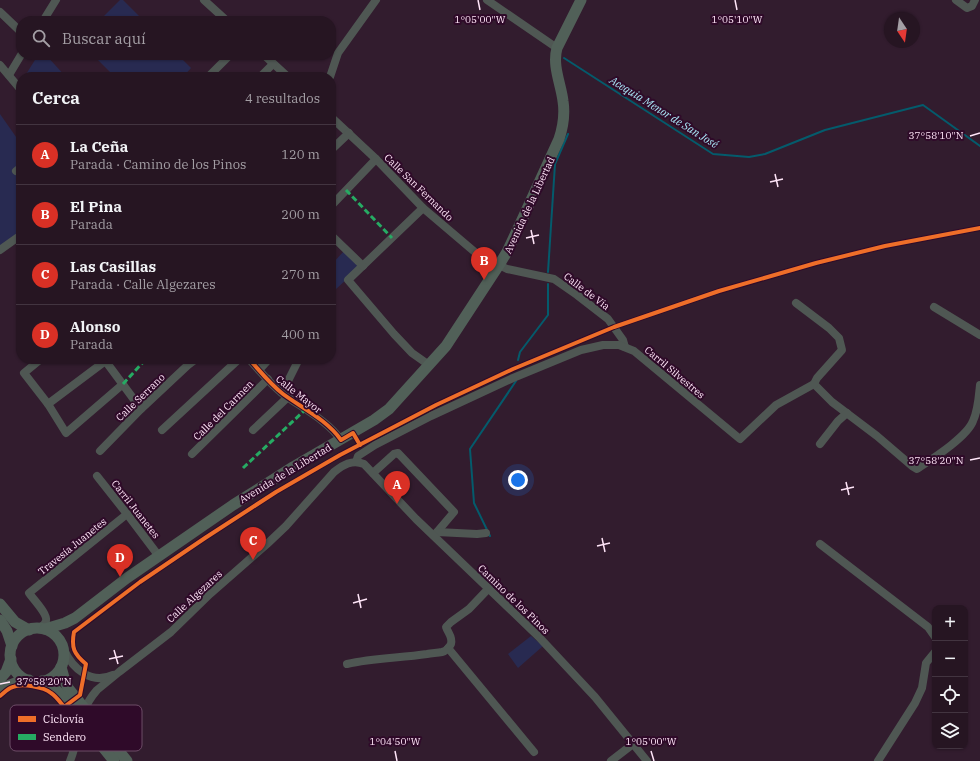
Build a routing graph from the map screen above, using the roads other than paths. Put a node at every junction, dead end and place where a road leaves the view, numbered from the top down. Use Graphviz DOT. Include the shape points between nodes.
graph roads {
  1 [pos="56,0"];
  2 [pos="204,0"];
  3 [pos="376,0"];
  4 [pos="487,0"];
  5 [pos="581,0"];
  6 [pos="956,0"];
  7 [pos="975,0"];
  8 [pos="0,12"];
  9 [pos="46,16"];
  10 [pos="222,16"];
  11 [pos="16,27"];
  12 [pos="557,48"];
  13 [pos="336,59"];
  14 [pos="18,60"];
  15 [pos="225,60"];
  16 [pos="269,60"];
  17 [pos="336,60"];
  18 [pos="273,64"];
  19 [pos="0,65"];
  20 [pos="213,72"];
  21 [pos="265,72"];
  22 [pos="282,72"];
  23 [pos="332,72"];
  24 [pos="9,75"];
  25 [pos="16,84"];
  26 [pos="336,121"];
  27 [pos="349,133"];
  28 [pos="336,145"];
  29 [pos="376,159"];
  30 [pos="336,201"];
  31 [pos="423,208"];
  32 [pos="16,239"];
  33 [pos="336,240"];
  34 [pos="0,250"];
  35 [pos="363,266"];
  36 [pos="498,268"];
  37 [pos="796,303"];
  38 [pos="934,307"];
  39 [pos="980,335"];
  40 [pos="625,348"];
  41 [pos="35,364"];
  42 [pos="101,364"];
  43 [pos="109,364"];
  44 [pos="189,364"];
  45 [pos="234,364"];
  46 [pos="254,364"];
  47 [pos="264,364"];
  48 [pos="297,364"];
  49 [pos="429,365"];
  50 [pos="259,370"];
  51 [pos="268,379"];
  52 [pos="123,384"];
  53 [pos="814,384"];
  54 [pos="980,385"];
  55 [pos="285,395"];
  56 [pos="48,404"];
  57 [pos="141,409"];
  58 [pos="846,413"];
  59 [pos="162,430"];
  60 [pos="253,430"];
  61 [pos="341,440"];
  62 [pos="820,444"];
  63 [pos="100,451"];
  64 [pos="192,454"];
  65 [pos="356,462"];
  66 [pos="373,474"];
  67 [pos="97,476"];
  68 [pos="127,514"];
  69 [pos="486,533"];
  70 [pos="435,534"];
  71 [pos="820,544"];
  72 [pos="158,555"];
  73 [pos="489,588"];
  74 [pos="0,604"];
  75 [pos="75,618"];
  76 [pos="0,620"];
  77 [pos="38,629"];
  78 [pos="932,633"];
  79 [pos="12,646"];
  80 [pos="63,646"];
  81 [pos="448,648"];
  82 [pos="932,656"];
  83 [pos="11,659"];
  84 [pos="347,664"];
  85 [pos="61,667"];
  86 [pos="119,672"];
  87 [pos="0,679"];
  88 [pos="29,680"];
  89 [pos="42,681"];
  90 [pos="0,689"];
  91 [pos="73,705"];
  92 [pos="78,705"];
  93 [pos="88,705"];
  94 [pos="633,744"];
  95 [pos="74,751"];
  96 [pos="107,751"];
  97 [pos="118,751"];
  98 [pos="534,752"];
  99 [pos="70,761"];
  100 [pos="114,761"];
  101 [pos="127,761"];
  102 [pos="611,761"];
  103 [pos="647,761"];
  104 [pos="878,761"];
  1 -- 9 [label="street"];
  2 -- 10 [label="street"];
  3 -- 13 [label="street"];
  4 -- 12 [label="street"];
  5 -- 12 [label="main road, Avenida de la Libertad"];
  6 -- 7 [label="street" via="967,8 972,6"];
  8 -- 11 [label="street"];
  12 -- 36 [label="main road, Avenida de la Libertad" via="555,63 564,110 561,133"];
  14 -- 24 [label="street"];
  15 -- 20 [label="street"];
  16 -- 18 [label="street"];
  17 -- 23 [label="street"];
  18 -- 21 [label="street"];
  18 -- 22 [label="street"];
  19 -- 24 [label="street"];
  24 -- 25 [label="street"];
  26 -- 27 [label="street, Calle San Fernando"];
  27 -- 28 [label="street"];
  27 -- 29 [label="street, Calle San Fernando"];
  29 -- 30 [label="street"];
  29 -- 31 [label="street, Calle San Fernando"];
  31 -- 35 [label="street"];
  31 -- 36 [label="street, Calle San Fernando"];
  32 -- 34 [label="street"];
  33 -- 35 [label="street"];
  35 -- 49 [label="street" via="348,280 412,353"];
  36 -- 40 [label="street, Calle de Via" via="554,279 608,319 623,340"];
  36 -- 49 [label="main road, Avenida de la Libertad" via="450,339"];
  37 -- 53 [label="street" via="839,338 842,350"];
  38 -- 39 [label="street"];
  40 -- 53 [label="street, Carril Silvestres" via="634,350 740,439 776,405"];
  40 -- 65 [label="street, Carril Silvestres" via="603,344 581,350 513,378 389,437 358,456"];
  41 -- 56 [label="street" via="24,373"];
  42 -- 56 [label="street"];
  43 -- 52 [label="street"];
  44 -- 57 [label="street, Calle Serrano"];
  45 -- 59 [label="street"];
  46 -- 50 [label="street, Calle Mayor"];
  47 -- 50 [label="street"];
  48 -- 55 [label="street"];
  49 -- 61 [label="main road, Avenida de la Libertad" via="384,413"];
  50 -- 51 [label="street, Calle Mayor"];
  51 -- 55 [label="street, Calle Mayor"];
  51 -- 64 [label="street, Calle del Carmen"];
  52 -- 56 [label="street" via="66,433"];
  52 -- 57 [label="street"];
  53 -- 58 [label="street"];
  54 -- 58 [label="street" via="973,422 964,434 917,469"];
  55 -- 60 [label="street"];
  55 -- 61 [label="street, Calle Mayor" via="326,424"];
  57 -- 63 [label="street, Calle Serrano"];
  58 -- 62 [label="street"];
  61 -- 72 [label="main road, Avenida de la Libertad" via="263,486"];
  65 -- 66 [label="street, Camino de los Pinos" via="364,464"];
  65 -- 86 [label="street, Calle Algezares" via="348,463 334,472 272,540 171,632"];
  66 -- 70 [label="street, Camino de los Pinos" via="410,513"];
  66 -- 70 [label="street" via="394,454 398,454 454,512"];
  67 -- 68 [label="street, Carril Juanetes"];
  68 -- 72 [label="street, Carril Juanetes"];
  68 -- 77 [label="street, Travesía Juanetes" via="29,593 46,617 45,624"];
  69 -- 70 [label="street"];
  70 -- 73 [label="street, Camino de los Pinos"];
  71 -- 78 [label="street"];
  72 -- 75 [label="main road, Avenida de la Libertad"];
  73 -- 81 [label="street" via="469,609 446,627 452,642"];
  73 -- 94 [label="street, Camino de los Pinos" via="580,680"];
  74 -- 77 [label="main road" via="15,622"];
  75 -- 77 [label="main road, Avenida de la Libertad"];
  75 -- 80 [label="main road, Avenida de la Libertad" via="68,627"];
  76 -- 79 [label="main road"];
  77 -- 79 [label="main road" via="19,636"];
  77 -- 80 [label="main road" via="54,634"];
  79 -- 83 [label="main road"];
  80 -- 85 [label="main road"];
  80 -- 86 [label="street" via="66,656 75,667 89,676 104,678"];
  81 -- 84 [label="street" via="443,652"];
  81 -- 98 [label="street"];
  82 -- 104 [label="street" via="926,663 922,688 915,703"];
  83 -- 87 [label="main road"];
  83 -- 88 [label="main road" via="20,676"];
  85 -- 89 [label="main road" via="52,678"];
  85 -- 92 [label="main road" via="68,688"];
  86 -- 93 [label="street, Calle Algezares" via="96,690"];
  88 -- 89 [label="main road"];
  88 -- 90 [label="main road"];
  89 -- 91 [label="main road"];
  94 -- 102 [label="street"];
  94 -- 103 [label="street, Camino de los Pinos"];
  95 -- 99 [label="street, Calle Algezares"];
  96 -- 100 [label="main road"];
  97 -- 101 [label="main road"];
}
